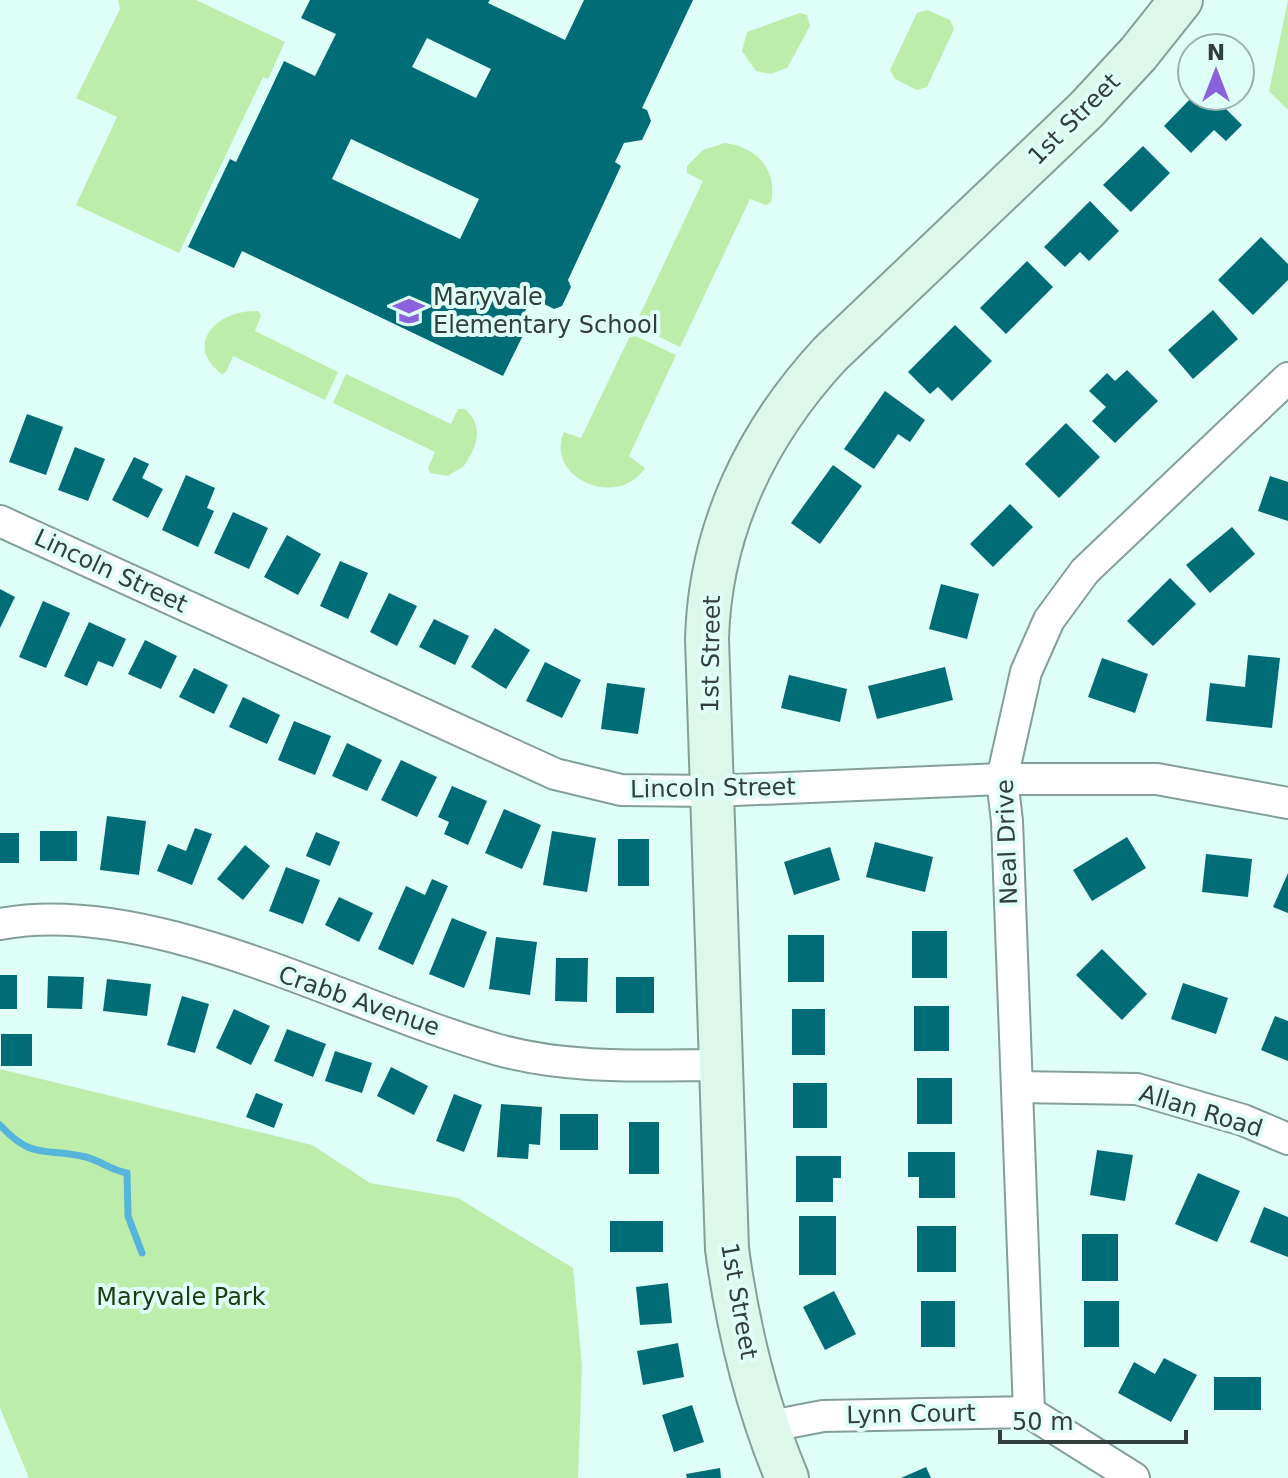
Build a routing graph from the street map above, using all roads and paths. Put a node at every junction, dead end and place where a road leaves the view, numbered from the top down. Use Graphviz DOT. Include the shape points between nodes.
graph roads {
  1 [pos="1181,0"];
  2 [pos="1287,382"];
  3 [pos="0,521"];
  4 [pos="1002,779"];
  5 [pos="712,791"];
  6 [pos="1288,803"];
  7 [pos="0,924"];
  8 [pos="722,1065"];
  9 [pos="1017,1087"];
  10 [pos="1288,1139"];
  11 [pos="1029,1412"];
  12 [pos="766,1427"];
  13 [pos="787,1478"];
  14 [pos="1134,1478"];
  1 -- 5 [label="street, 1st Street" via="1086,110 830,354 794,393 765,438 727,520 711,585 707,639"];
  2 -- 4 [label="street, Neal Drive" via="1085,571 1049,620 1026,672"];
  3 -- 5 [label="street, Lincoln Street" via="555,774 621,790"];
  4 -- 5 [label="street, Lincoln Street"];
  4 -- 6 [label="street, Lincoln Street" via="1157,779"];
  4 -- 9 [label="street, Neal Drive"];
  5 -- 8 [label="street, 1st Street"];
  7 -- 8 [label="street, Crabb Avenue" via="94,921 182,939 501,1051 594,1065"];
  8 -- 12 [label="street, 1st Street" via="727,1249 737,1319"];
  9 -- 10 [label="street, Allan Road" via="1137,1089"];
  9 -- 11 [label="street, Neal Drive"];
  11 -- 12 [label="street, Lynn Court" via="823,1416"];
  11 -- 14 [label="street"];
  12 -- 13 [label="street, 1st Street"];
}
